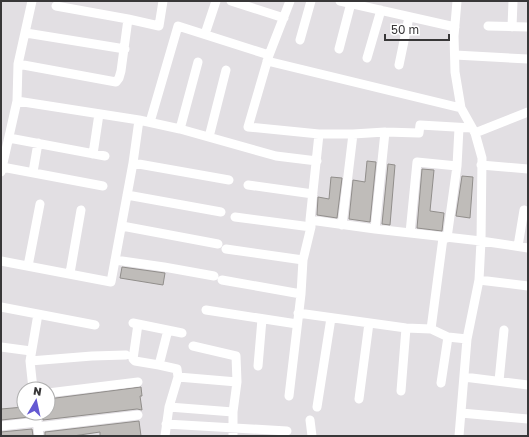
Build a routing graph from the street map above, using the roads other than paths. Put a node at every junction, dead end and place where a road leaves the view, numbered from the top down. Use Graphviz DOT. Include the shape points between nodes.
graph roads {
  1 [pos="32,1"];
  2 [pos="163,1"];
  3 [pos="216,1"];
  4 [pos="231,1"];
  5 [pos="290,1"];
  6 [pos="311,1"];
  7 [pos="340,1"];
  8 [pos="457,1"];
  9 [pos="512,1"];
  10 [pos="351,4"];
  11 [pos="56,6"];
  12 [pos="381,10"];
  13 [pos="408,17"];
  14 [pos="284,18"];
  15 [pos="128,19"];
  16 [pos="488,26"];
  17 [pos="455,27"];
  18 [pos="512,27"];
  19 [pos="528,27"];
  20 [pos="26,33"];
  21 [pos="205,34"];
  22 [pos="300,40"];
  23 [pos="125,49"];
  24 [pos="339,49"];
  25 [pos="455,55"];
  26 [pos="268,58"];
  27 [pos="367,58"];
  28 [pos="528,59"];
  29 [pos="198,62"];
  30 [pos="18,64"];
  31 [pos="399,65"];
  32 [pos="226,70"];
  33 [pos="17,100"];
  34 [pos="461,108"];
  35 [pos="528,112"];
  36 [pos="99,114"];
  37 [pos="140,120"];
  38 [pos="150,122"];
  39 [pos="459,128"];
  40 [pos="180,129"];
  41 [pos="474,131"];
  42 [pos="385,132"];
  43 [pos="319,134"];
  44 [pos="352,134"];
  45 [pos="209,137"];
  46 [pos="9,138"];
  47 [pos="38,143"];
  48 [pos="93,154"];
  49 [pos="105,156"];
  50 [pos="317,161"];
  51 [pos="133,163"];
  52 [pos="481,165"];
  53 [pos="457,166"];
  54 [pos="528,168"];
  55 [pos="2,169"];
  56 [pos="33,172"];
  57 [pos="229,180"];
  58 [pos="248,185"];
  59 [pos="103,186"];
  60 [pos="312,194"];
  61 [pos="127,195"];
  62 [pos="40,204"];
  63 [pos="81,210"];
  64 [pos="524,210"];
  65 [pos="221,212"];
  66 [pos="235,217"];
  67 [pos="310,223"];
  68 [pos="342,224"];
  69 [pos="122,226"];
  70 [pos="375,229"];
  71 [pos="410,233"];
  72 [pos="445,238"];
  73 [pos="481,241"];
  74 [pos="518,246"];
  75 [pos="528,248"];
  76 [pos="1,260"];
  77 [pos="115,260"];
  78 [pos="303,260"];
  79 [pos="28,266"];
  80 [pos="70,273"];
  81 [pos="479,280"];
  82 [pos="528,286"];
  83 [pos="301,294"];
  84 [pos="1,307"];
  85 [pos="206,310"];
  86 [pos="298,313"];
  87 [pos="38,314"];
  88 [pos="331,318"];
  89 [pos="262,319"];
  90 [pos="369,323"];
  91 [pos="297,324"];
  92 [pos="95,325"];
  93 [pos="406,328"];
  94 [pos="431,329"];
  95 [pos="168,330"];
  96 [pos="504,330"];
  97 [pos="182,333"];
  98 [pos="448,336"];
  99 [pos="467,339"];
  100 [pos="194,346"];
  101 [pos="1,347"];
  102 [pos="126,355"];
  103 [pos="31,356"];
  104 [pos="159,365"];
  105 [pos="258,366"];
  106 [pos="178,377"];
  107 [pos="464,377"];
  108 [pos="33,381"];
  109 [pos="499,381"];
  110 [pos="138,382"];
  111 [pos="237,382"];
  112 [pos="441,383"];
  113 [pos="528,385"];
  114 [pos="401,391"];
  115 [pos="56,392"];
  116 [pos="289,396"];
  117 [pos="359,399"];
  118 [pos="169,407"];
  119 [pos="317,407"];
  120 [pos="233,412"];
  121 [pos="461,413"];
  122 [pos="138,415"];
  123 [pos="528,419"];
  124 [pos="310,420"];
  125 [pos="166,424"];
  126 [pos="37,425"];
  127 [pos="1,426"];
  128 [pos="287,431"];
  129 [pos="233,432"];
  130 [pos="165,436"];
  131 [pos="312,436"];
  132 [pos="459,436"];
  1 -- 20 [label="street"];
  2 -- 15 [label="street" via="159,26"];
  3 -- 21 [label="street"];
  4 -- 14 [label="street"];
  5 -- 14 [label="street"];
  6 -- 22 [label="street"];
  7 -- 10 [label="street"];
  8 -- 17 [label="street"];
  9 -- 18 [label="street"];
  10 -- 12 [label="street"];
  10 -- 24 [label="street"];
  11 -- 15 [label="street"];
  12 -- 13 [label="street"];
  12 -- 27 [label="street"];
  13 -- 17 [label="street"];
  13 -- 31 [label="street"];
  14 -- 26 [label="street"];
  15 -- 23 [label="street"];
  16 -- 18 [label="street"];
  17 -- 25 [label="street"];
  18 -- 19 [label="street"];
  20 -- 23 [label="street"];
  20 -- 30 [label="street"];
  21 -- 26 [label="street"];
  21 -- 38 [label="street" via="178,26"];
  23 -- 30 [label="street" via="116,82"];
  25 -- 28 [label="street"];
  25 -- 34 [label="street"];
  26 -- 34 [label="street"];
  26 -- 43 [label="street" via="248,127"];
  29 -- 40 [label="street"];
  30 -- 33 [label="street"];
  32 -- 45 [label="street"];
  33 -- 36 [label="street"];
  33 -- 46 [label="street"];
  34 -- 41 [label="street"];
  35 -- 41 [label="street"];
  36 -- 37 [label="street"];
  36 -- 48 [label="street"];
  37 -- 38 [label="street"];
  37 -- 51 [label="street"];
  38 -- 40 [label="street"];
  39 -- 41 [label="street"];
  39 -- 42 [label="street" via="420,125 419,133"];
  39 -- 53 [label="street"];
  40 -- 45 [label="street"];
  41 -- 52 [label="street" via="482,158"];
  42 -- 44 [label="street"];
  42 -- 70 [label="street"];
  43 -- 44 [label="street"];
  43 -- 50 [label="street"];
  44 -- 68 [label="street"];
  45 -- 50 [label="street" via="276,156"];
  46 -- 47 [label="street"];
  46 -- 55 [label="street"];
  47 -- 48 [label="street"];
  47 -- 56 [label="street"];
  48 -- 49 [label="street"];
  50 -- 60 [label="street"];
  51 -- 57 [label="street"];
  51 -- 61 [label="street"];
  52 -- 54 [label="street"];
  52 -- 73 [label="street"];
  53 -- 71 [label="street" via="417,162"];
  53 -- 72 [label="street"];
  55 -- 56 [label="street"];
  56 -- 59 [label="street"];
  58 -- 60 [label="street"];
  60 -- 67 [label="street"];
  61 -- 65 [label="street"];
  61 -- 69 [label="street"];
  62 -- 79 [label="street"];
  63 -- 80 [label="street"];
  64 -- 74 [label="street"];
  66 -- 67 [label="street"];
  67 -- 68 [label="street"];
  67 -- 78 [label="street"];
  68 -- 70 [label="street"];
  69 -- 77 [label="street"];
  69 -- 78 [label="street" via="222,247"];
  70 -- 71 [label="street"];
  71 -- 72 [label="street"];
  72 -- 73 [label="street"];
  72 -- 94 [label="street"];
  73 -- 74 [label="street"];
  73 -- 81 [label="street"];
  74 -- 75 [label="street"];
  76 -- 79 [label="street"];
  77 -- 80 [label="street" via="111,282"];
  77 -- 83 [label="street"];
  78 -- 83 [label="street"];
  79 -- 80 [label="street"];
  81 -- 82 [label="street"];
  81 -- 99 [label="street"];
  83 -- 86 [label="street"];
  84 -- 87 [label="street"];
  85 -- 89 [label="street"];
  86 -- 88 [label="street"];
  86 -- 91 [label="street"];
  87 -- 92 [label="street"];
  87 -- 103 [label="street"];
  88 -- 90 [label="street"];
  88 -- 119 [label="street"];
  89 -- 91 [label="street"];
  89 -- 105 [label="street"];
  90 -- 93 [label="street"];
  90 -- 117 [label="street"];
  91 -- 116 [label="street"];
  93 -- 94 [label="street"];
  93 -- 114 [label="street"];
  94 -- 98 [label="street"];
  95 -- 97 [label="street"];
  95 -- 104 [label="street"];
  95 -- 104 [label="street" via="135,323 133,359"];
  96 -- 109 [label="street"];
  98 -- 99 [label="street"];
  98 -- 112 [label="street"];
  99 -- 107 [label="street"];
  100 -- 111 [label="street" via="236,356"];
  101 -- 103 [label="street"];
  102 -- 103 [label="street"];
  103 -- 108 [label="street"];
  104 -- 106 [label="street" via="177,369"];
  106 -- 111 [label="street"];
  106 -- 118 [label="street"];
  107 -- 109 [label="street"];
  107 -- 121 [label="street"];
  109 -- 113 [label="street"];
  110 -- 115 [label="street"];
  111 -- 120 [label="street"];
  118 -- 120 [label="street"];
  118 -- 125 [label="street"];
  120 -- 129 [label="street"];
  121 -- 123 [label="street"];
  121 -- 132 [label="street"];
  122 -- 126 [label="street"];
  124 -- 131 [label="street"];
  125 -- 129 [label="street"];
  125 -- 130 [label="street"];
  126 -- 127 [label="street"];
  128 -- 129 [label="street"];
}
